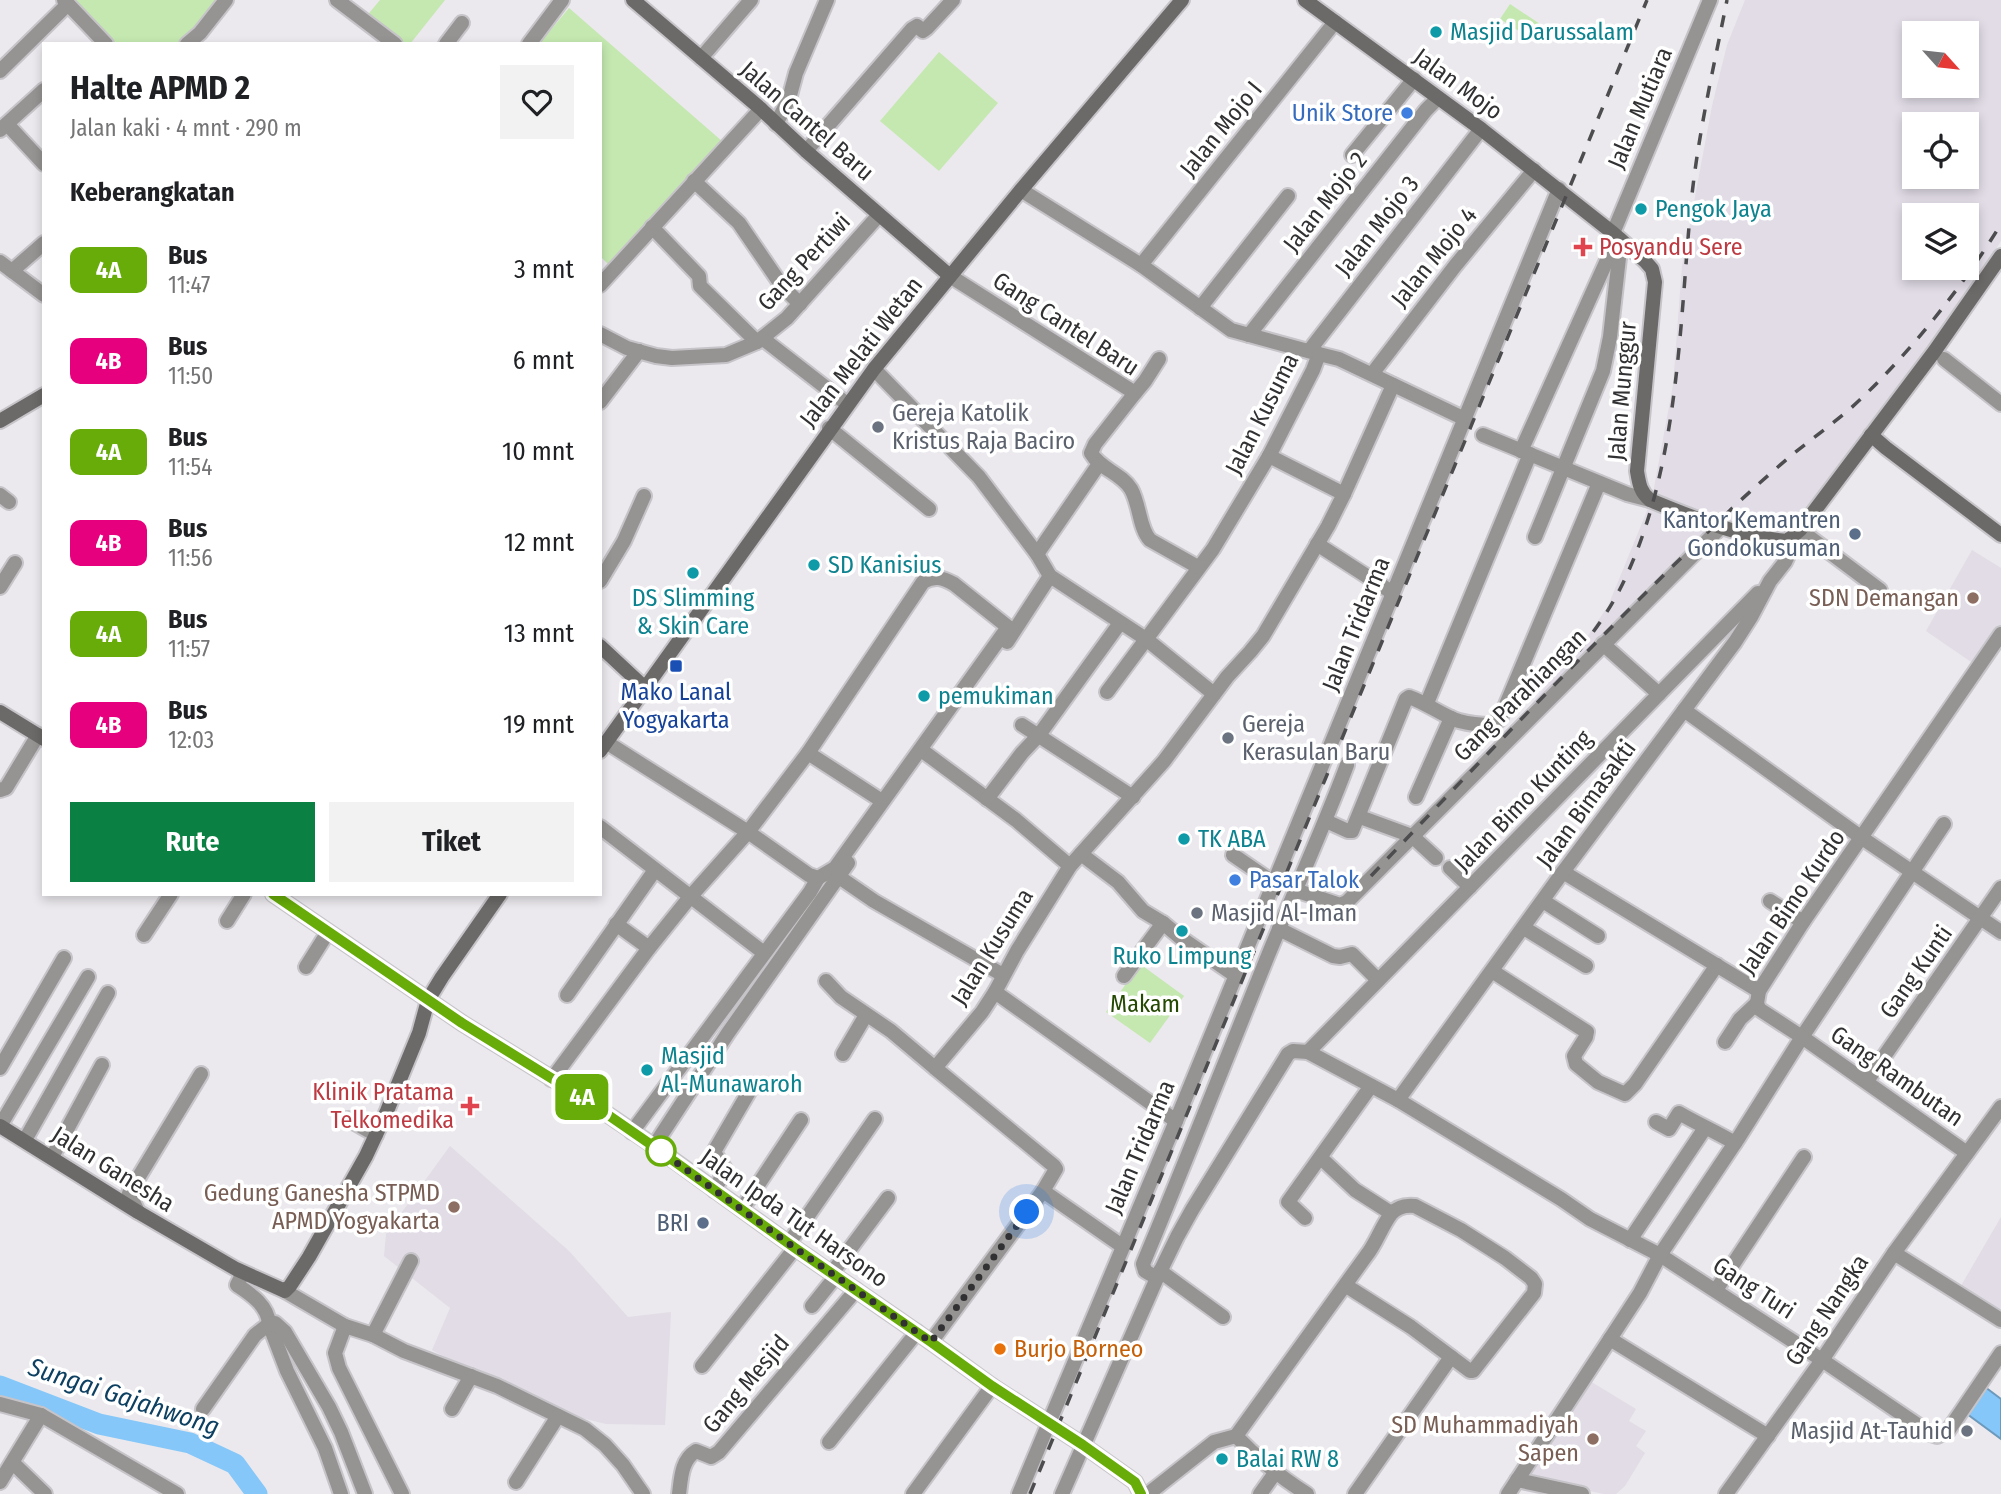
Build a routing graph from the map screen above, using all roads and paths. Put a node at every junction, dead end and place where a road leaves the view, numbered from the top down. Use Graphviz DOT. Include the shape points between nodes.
graph roads {
  1 [pos="226,0"];
  2 [pos="337,0"];
  3 [pos="562,0"];
  4 [pos="634,0"];
  5 [pos="751,0"];
  6 [pos="827,0"];
  7 [pos="953,0"];
  8 [pos="1182,0"];
  9 [pos="1306,0"];
  10 [pos="1710,0"];
  11 [pos="66,2"];
  12 [pos="1335,22"];
  13 [pos="462,23"];
  14 [pos="200,33"];
  15 [pos="104,42"];
  16 [pos="189,42"];
  17 [pos="210,42"];
  18 [pos="392,42"];
  19 [pos="448,42"];
  20 [pos="530,42"];
  21 [pos="701,58"];
  22 [pos="0,71"];
  23 [pos="1414,79"];
  24 [pos="42,92"];
  25 [pos="1438,98"];
  26 [pos="761,108"];
  27 [pos="776,124"];
  28 [pos="4,127"];
  29 [pos="1481,129"];
  30 [pos="806,151"];
  31 [pos="1352,155"];
  32 [pos="42,162"];
  33 [pos="1534,170"];
  34 [pos="694,181"];
  35 [pos="1559,189"];
  36 [pos="1021,190"];
  37 [pos="1288,196"];
  38 [pos="1581,207"];
  39 [pos="879,215"];
  40 [pos="652,227"];
  41 [pos="1617,236"];
  42 [pos="42,244"];
  43 [pos="2001,256"];
  44 [pos="1142,265"];
  45 [pos="6,266"];
  46 [pos="950,276"];
  47 [pos="602,283"];
  48 [pos="42,293"];
  49 [pos="800,304"];
  50 [pos="1200,308"];
  51 [pos="602,335"];
  52 [pos="1249,335"];
  53 [pos="759,340"];
  54 [pos="639,351"];
  55 [pos="1314,352"];
  56 [pos="1159,359"];
  57 [pos="1944,359"];
  58 [pos="874,369"];
  59 [pos="1372,374"];
  60 [pos="1393,385"];
  61 [pos="1135,393"];
  62 [pos="42,396"];
  63 [pos="602,399"];
  64 [pos="847,404"];
  65 [pos="2001,404"];
  66 [pos="1465,419"];
  67 [pos="0,421"];
  68 [pos="829,428"];
  69 [pos="1483,435"];
  70 [pos="1871,435"];
  71 [pos="1525,452"];
  72 [pos="1269,456"];
  73 [pos="1099,464"];
  74 [pos="1564,468"];
  75 [pos="1599,482"];
  76 [pos="1344,494"];
  77 [pos="644,496"];
  78 [pos="1650,500"];
  79 [pos="929,509"];
  80 [pos="1720,528"];
  81 [pos="1800,530"];
  82 [pos="2001,535"];
  83 [pos="1535,537"];
  84 [pos="1317,544"];
  85 [pos="1037,554"];
  86 [pos="15,563"];
  87 [pos="1198,567"];
  88 [pos="1050,576"];
  89 [pos="602,578"];
  90 [pos="1770,581"];
  91 [pos="0,587"];
  92 [pos="1880,590"];
  93 [pos="1393,593"];
  94 [pos="1120,623"];
  95 [pos="2001,634"];
  96 [pos="1146,639"];
  97 [pos="1603,644"];
  98 [pos="602,648"];
  99 [pos="644,687"];
  100 [pos="1107,692"];
  101 [pos="1214,694"];
  102 [pos="1659,694"];
  103 [pos="1427,704"];
  104 [pos="1684,710"];
  105 [pos="0,712"];
  106 [pos="1451,718"];
  107 [pos="1022,725"];
  108 [pos="1039,735"];
  109 [pos="41,737"];
  110 [pos="603,746"];
  111 [pos="924,752"];
  112 [pos="808,753"];
  113 [pos="1347,765"];
  114 [pos="0,790"];
  115 [pos="1133,797"];
  116 [pos="1416,797"];
  117 [pos="987,799"];
  118 [pos="882,801"];
  119 [pos="1360,817"];
  120 [pos="1326,821"];
  121 [pos="1944,824"];
  122 [pos="602,829"];
  123 [pos="748,832"];
  124 [pos="1412,836"];
  125 [pos="1862,838"];
  126 [pos="1081,854"];
  127 [pos="1233,856"];
  128 [pos="1436,858"];
  129 [pos="1070,866"];
  130 [pos="1450,868"];
  131 [pos="655,870"];
  132 [pos="1563,872"];
  133 [pos="1912,873"];
  134 [pos="839,877"];
  135 [pos="818,878"];
  136 [pos="1274,883"];
  137 [pos="1470,887"];
  138 [pos="2001,888"];
  139 [pos="1295,890"];
  140 [pos="170,896"];
  141 [pos="243,896"];
  142 [pos="275,896"];
  143 [pos="499,896"];
  144 [pos="690,897"];
  145 [pos="1543,901"];
  146 [pos="1770,901"];
  147 [pos="1981,917"];
  148 [pos="227,921"];
  149 [pos="1803,922"];
  150 [pos="1163,923"];
  151 [pos="616,924"];
  152 [pos="1524,928"];
  153 [pos="1279,929"];
  154 [pos="328,932"];
  155 [pos="2001,932"];
  156 [pos="145,935"];
  157 [pos="1598,936"];
  158 [pos="649,948"];
  159 [pos="764,953"];
  160 [pos="64,958"];
  161 [pos="1717,965"];
  162 [pos="1586,966"];
  163 [pos="306,967"];
  164 [pos="1492,971"];
  165 [pos="1003,975"];
  166 [pos="1124,976"];
  167 [pos="1236,976"];
  168 [pos="88,977"];
  169 [pos="1378,980"];
  170 [pos="826,981"];
  171 [pos="995,992"];
  172 [pos="108,993"];
  173 [pos="567,995"];
  174 [pos="1758,997"];
  175 [pos="428,1000"];
  176 [pos="866,1015"];
  177 [pos="1802,1037"];
  178 [pos="1725,1042"];
  179 [pos="1308,1052"];
  180 [pos="843,1054"];
  181 [pos="102,1065"];
  182 [pos="0,1068"];
  183 [pos="935,1068"];
  184 [pos="201,1074"];
  185 [pos="551,1079"];
  186 [pos="1867,1081"];
  187 [pos="753,1085"];
  188 [pos="1371,1086"];
  189 [pos="1398,1100"];
  190 [pos="2001,1107"];
  191 [pos="348,1119"];
  192 [pos="875,1119"];
  193 [pos="801,1120"];
  194 [pos="1176,1121"];
  195 [pos="1656,1122"];
  196 [pos="0,1126"];
  197 [pos="1705,1128"];
  198 [pos="632,1132"];
  199 [pos="376,1135"];
  200 [pos="25,1140"];
  201 [pos="1735,1143"];
  202 [pos="653,1146"];
  203 [pos="1967,1153"];
  204 [pos="52,1157"];
  205 [pos="1804,1157"];
  206 [pos="1321,1158"];
  207 [pos="714,1190"];
  208 [pos="1043,1191"];
  209 [pos="888,1198"];
  210 [pos="741,1209"];
  211 [pos="138,1212"];
  212 [pos="1391,1213"];
  213 [pos="1305,1218"];
  214 [pos="1630,1240"];
  215 [pos="792,1245"];
  216 [pos="1122,1246"];
  217 [pos="1894,1253"];
  218 [pos="1660,1255"];
  219 [pos="411,1261"];
  220 [pos="243,1273"];
  221 [pos="834,1274"];
  222 [pos="1158,1274"];
  223 [pos="1345,1285"];
  224 [pos="856,1290"];
  225 [pos="1716,1290"];
  226 [pos="285,1291"];
  227 [pos="812,1306"];
  228 [pos="1223,1317"];
  229 [pos="2001,1320"];
  230 [pos="269,1324"];
  231 [pos="345,1326"];
  232 [pos="917,1332"];
  233 [pos="373,1335"];
  234 [pos="1611,1339"];
  235 [pos="931,1342"];
  236 [pos="2001,1353"];
  237 [pos="1451,1357"];
  238 [pos="1822,1360"];
  239 [pos="702,1366"];
  240 [pos="471,1376"];
  241 [pos="992,1386"];
  242 [pos="0,1405"];
  243 [pos="203,1409"];
  244 [pos="452,1409"];
  245 [pos="558,1416"];
  246 [pos="39,1418"];
  247 [pos="1049,1424"];
  248 [pos="1236,1436"];
  249 [pos="1768,1436"];
  250 [pos="829,1442"];
  251 [pos="1083,1445"];
  252 [pos="13,1464"];
  253 [pos="1275,1473"];
  254 [pos="1517,1480"];
  255 [pos="0,1482"];
  256 [pos="516,1482"];
  257 [pos="154,1486"];
  258 [pos="1576,1493"];
  259 [pos="45,1494"];
  260 [pos="177,1494"];
  261 [pos="341,1494"];
  262 [pos="365,1494"];
  263 [pos="401,1494"];
  264 [pos="643,1494"];
  265 [pos="679,1494"];
  266 [pos="912,1494"];
  267 [pos="1019,1494"];
  268 [pos="1062,1494"];
  269 [pos="1141,1494"];
  270 [pos="1148,1494"];
  271 [pos="1260,1494"];
  272 [pos="1307,1494"];
  273 [pos="1355,1494"];
  274 [pos="1508,1494"];
  275 [pos="1726,1494"];
  1 -- 14 [label="street"];
  2 -- 18 [label="street"];
  3 -- 20 [label="street"];
  4 -- 21 [label="street, Jalan Cantel Baru"];
  5 -- 21 [label="street"];
  6 -- 27 [label="street"];
  7 -- 30 [label="street" via="927,29 918,26 902,40"];
  8 -- 36 [label="street, Jalan Melati Wetan"];
  9 -- 12 [label="street, Jalan Mojo"];
  10 -- 41 [label="street, Jalan Mutiara"];
  11 -- 15 [label="street"];
  11 -- 22 [label="street"];
  12 -- 23 [label="street, Jalan Mojo"];
  12 -- 44 [label="street, Jalan Mojo I"];
  13 -- 19 [label="street"];
  14 -- 16 [label="street"];
  14 -- 17 [label="street"];
  21 -- 26 [label="street, Jalan Cantel Baru"];
  23 -- 25 [label="street, Jalan Mojo"];
  23 -- 31 [label="street"];
  24 -- 28 [label="street"];
  25 -- 29 [label="street, Jalan Mojo"];
  25 -- 52 [label="street, Jalan Mojo 2"];
  26 -- 27 [label="street, Jalan Cantel Baru"];
  26 -- 34 [label="street"];
  27 -- 30 [label="street, Jalan Cantel Baru"];
  28 -- 32 [label="street"];
  29 -- 33 [label="street, Jalan Mojo"];
  29 -- 55 [label="street, Jalan Mojo 3"];
  30 -- 39 [label="street, Jalan Cantel Baru"];
  33 -- 35 [label="street, Jalan Mojo"];
  33 -- 59 [label="street, Jalan Mojo 4"];
  34 -- 40 [label="street"];
  34 -- 49 [label="street" via="739,223 782,286"];
  35 -- 38 [label="street, Jalan Mojo"];
  35 -- 66 [label="street, Jalan Tridarma"];
  36 -- 44 [label="street, Jalan Kusuma"];
  36 -- 46 [label="street, Jalan Melati Wetan"];
  37 -- 50 [label="street"];
  38 -- 41 [label="street, Jalan Munggur"];
  39 -- 46 [label="street, Jalan Cantel Baru"];
  39 -- 49 [label="street, Gang Pertiwi"];
  40 -- 47 [label="street"];
  40 -- 53 [label="street" via="699,276 700,286"];
  41 -- 71 [label="street"];
  41 -- 74 [label="street" via="1603,371"];
  41 -- 78 [label="street, Jalan Munggur" via="1652,269 1655,282 1637,471 1642,491"];
  42 -- 45 [label="street"];
  43 -- 70 [label="street"];
  44 -- 50 [label="street, Jalan Kusuma"];
  45 -- 48 [label="street"];
  46 -- 58 [label="street, Jalan Melati Wetan"];
  46 -- 61 [label="street, Gang Cantel Baru"];
  49 -- 53 [label="street, Gang Pertiwi"];
  50 -- 52 [label="street, Jalan Kusuma" via="1231,330"];
  51 -- 54 [label="street, Gang Pertiwi"];
  52 -- 55 [label="street, Jalan Kusuma"];
  53 -- 54 [label="street, Gang Pertiwi" via="715,357 672,358"];
  53 -- 64 [label="street"];
  54 -- 63 [label="street"];
  55 -- 59 [label="street"];
  55 -- 72 [label="street, Jalan Kusuma" via="1313,370"];
  56 -- 61 [label="street"];
  57 -- 65 [label="street"];
  58 -- 64 [label="street, Jalan Melati Wetan"];
  58 -- 85 [label="street" via="979,477"];
  59 -- 60 [label="street"];
  60 -- 66 [label="street"];
  60 -- 76 [label="street, Jalan Kusuma"];
  61 -- 73 [label="street, Gang Cantel Baru" via="1091,449"];
  62 -- 67 [label="street"];
  64 -- 68 [label="street, Jalan Melati Wetan"];
  66 -- 93 [label="street, Jalan Tridarma"];
  68 -- 79 [label="street"];
  68 -- 99 [label="street, Jalan Melati Wetan"];
  69 -- 71 [label="street"];
  70 -- 81 [label="street"];
  70 -- 82 [label="street"];
  71 -- 74 [label="street"];
  71 -- 103 [label="street"];
  72 -- 76 [label="street"];
  72 -- 87 [label="street, Jalan Kusuma"];
  73 -- 85 [label="street"];
  73 -- 87 [label="street" via="1130,487 1150,541"];
  74 -- 75 [label="street"];
  74 -- 83 [label="street"];
  75 -- 78 [label="street"];
  75 -- 106 [label="street" via="1500,719 1492,725"];
  76 -- 84 [label="street, Jalan Kusuma"];
  77 -- 89 [label="street"];
  78 -- 80 [label="street"];
  80 -- 81 [label="street" via="1787,541"];
  80 -- 97 [label="street, Gang Parahiangan"];
  81 -- 90 [label="street, Jalan Bimasakti"];
  81 -- 92 [label="street"];
  84 -- 93 [label="street"];
  84 -- 101 [label="street, Jalan Kusuma" via="1263,636"];
  85 -- 88 [label="street"];
  86 -- 91 [label="street"];
  87 -- 96 [label="street, Jalan Kusuma"];
  88 -- 94 [label="street"];
  88 -- 111 [label="street" via="1018,627"];
  90 -- 102 [label="street, Jalan Bimo Kunting"];
  90 -- 104 [label="street, Jalan Bimasakti" via="1735,642"];
  93 -- 136 [label="street, Jalan Tridarma"];
  94 -- 96 [label="street"];
  94 -- 108 [label="street"];
  95 -- 125 [label="street, Jalan Bimo Kurdo"];
  96 -- 100 [label="street, Jalan Kusuma"];
  96 -- 101 [label="street"];
  97 -- 102 [label="street"];
  97 -- 124 [label="street, Gang Parahiangan"];
  98 -- 99 [label="street"];
  99 -- 110 [label="street, Jalan Melati Wetan"];
  101 -- 115 [label="street, Jalan Kusuma"];
  102 -- 137 [label="street, Jalan Bimo Kunting"];
  103 -- 106 [label="street"];
  103 -- 119 [label="street" via="1406,699"];
  104 -- 125 [label="street"];
  104 -- 132 [label="street, Jalan Bimasakti"];
  105 -- 109 [label="street"];
  106 -- 116 [label="street"];
  107 -- 108 [label="street"];
  108 -- 115 [label="street"];
  108 -- 117 [label="street"];
  109 -- 114 [label="street" via="6,788"];
  110 -- 123 [label="street"];
  111 -- 117 [label="street"];
  111 -- 134 [label="street"];
  112 -- 118 [label="street"];
  112 -- 118 [label="street" via="923,582 936,577 954,584 1008,627"];
  112 -- 123 [label="street"];
  113 -- 120 [label="street"];
  115 -- 126 [label="street, Jalan Kusuma"];
  117 -- 129 [label="street"];
  118 -- 135 [label="street" via="835,868"];
  119 -- 120 [label="street" via="1353,831"];
  119 -- 124 [label="street"];
  120 -- 139 [label="street"];
  121 -- 133 [label="street"];
  122 -- 131 [label="street"];
  123 -- 135 [label="street"];
  123 -- 144 [label="street"];
  124 -- 128 [label="street"];
  124 -- 139 [label="street, Gang Parahiangan" via="1344,904"];
  125 -- 133 [label="street"];
  125 -- 149 [label="street, Jalan Bimo Kurdo"];
  126 -- 129 [label="street, Jalan Kusuma"];
  126 -- 150 [label="street" via="1118,882 1143,911"];
  127 -- 136 [label="street"];
  129 -- 165 [label="street, Jalan Kusuma"];
  130 -- 137 [label="street"];
  131 -- 144 [label="street"];
  131 -- 151 [label="street"];
  132 -- 145 [label="street, Jalan Bimasakti"];
  132 -- 161 [label="street"];
  133 -- 147 [label="street"];
  133 -- 177 [label="street"];
  134 -- 165 [label="street"];
  134 -- 202 [label="street"];
  135 -- 159 [label="street"];
  136 -- 167 [label="street, Jalan Tridarma"];
  137 -- 169 [label="street, Jalan Bimo Kunting"];
  138 -- 147 [label="street, Gang Kunti"];
  139 -- 153 [label="street"];
  140 -- 156 [label="street"];
  141 -- 148 [label="street"];
  142 -- 154 [label="street, Jalan Ipda Tut Harsono"];
  143 -- 175 [label="street"];
  144 -- 158 [label="street"];
  144 -- 159 [label="street"];
  145 -- 152 [label="street, Jalan Bimasakti"];
  145 -- 157 [label="street"];
  146 -- 149 [label="street"];
  147 -- 155 [label="street"];
  147 -- 186 [label="street, Gang Kunti"];
  149 -- 174 [label="street, Jalan Bimo Kurdo"];
  150 -- 166 [label="street"];
  150 -- 167 [label="street"];
  151 -- 158 [label="street"];
  151 -- 173 [label="street"];
  152 -- 162 [label="street"];
  152 -- 164 [label="street, Jalan Bimasakti"];
  153 -- 169 [label="street" via="1333,956 1352,954"];
  153 -- 222 [label="street" via="1143,1264 1145,1270"];
  154 -- 163 [label="street"];
  154 -- 175 [label="street, Jalan Ipda Tut Harsono"];
  158 -- 185 [label="street"];
  159 -- 198 [label="street"];
  160 -- 182 [label="street"];
  161 -- 164 [label="street" via="1625,1094 1598,1082 1576,1064 1574,1056 1587,1032"];
  161 -- 174 [label="street"];
  164 -- 189 [label="street, Jalan Bimasakti"];
  165 -- 171 [label="street, Jalan Kusuma"];
  167 -- 194 [label="street, Jalan Tridarma"];
  168 -- 196 [label="street"];
  169 -- 179 [label="street, Jalan Bimo Kunting"];
  170 -- 176 [label="street"];
  171 -- 183 [label="street, Jalan Kusuma"];
  171 -- 194 [label="street"];
  172 -- 200 [label="street"];
  174 -- 177 [label="street, Jalan Bimo Kurdo" via="1759,1009"];
  174 -- 178 [label="street"];
  175 -- 185 [label="street, Jalan Ipda Tut Harsono"];
  175 -- 199 [label="street"];
  176 -- 180 [label="street"];
  176 -- 183 [label="street"];
  177 -- 186 [label="street, Gang Rambutan"];
  177 -- 201 [label="street"];
  179 -- 188 [label="street"];
  179 -- 222 [label="street, Jalan Bimo Kunting" via="1288,1054"];
  181 -- 204 [label="street"];
  183 -- 208 [label="street" via="1054,1166 1056,1172"];
  184 -- 211 [label="street" via="129,1193"];
  185 -- 198 [label="street, Jalan Ipda Tut Harsono"];
  186 -- 203 [label="street, Gang Rambutan"];
  187 -- 207 [label="street" via="715,1150 724,1169"];
  188 -- 189 [label="street"];
  188 -- 206 [label="street"];
  189 -- 214 [label="street"];
  190 -- 203 [label="street, Gang Nangka"];
  191 -- 199 [label="street"];
  192 -- 215 [label="street"];
  193 -- 210 [label="street"];
  194 -- 216 [label="street, Jalan Tridarma"];
  195 -- 197 [label="street" via="1669,1129 1679,1113"];
  196 -- 200 [label="street, Jalan Ganesha"];
  197 -- 201 [label="street"];
  197 -- 214 [label="street"];
  198 -- 202 [label="street, Jalan Ipda Tut Harsono"];
  199 -- 226 [label="street"];
  200 -- 204 [label="street, Jalan Ganesha"];
  201 -- 218 [label="street"];
  202 -- 207 [label="street, Jalan Ipda Tut Harsono"];
  203 -- 217 [label="street, Gang Nangka"];
  204 -- 211 [label="street, Jalan Ganesha"];
  205 -- 225 [label="street"];
  206 -- 212 [label="street" via="1355,1190"];
  206 -- 213 [label="street" via="1288,1202"];
  207 -- 210 [label="street, Jalan Ipda Tut Harsono"];
  208 -- 216 [label="street"];
  208 -- 235 [label="street"];
  209 -- 221 [label="street"];
  210 -- 215 [label="street, Jalan Ipda Tut Harsono"];
  211 -- 220 [label="street, Jalan Ganesha"];
  212 -- 223 [label="street"];
  212 -- 237 [label="street" via="1415,1206 1505,1258 1535,1284 1534,1293 1476,1369 1470,1371"];
  214 -- 218 [label="street"];
  215 -- 221 [label="street, Jalan Ipda Tut Harsono"];
  215 -- 239 [label="street"];
  216 -- 247 [label="street, Jalan Tridarma"];
  217 -- 229 [label="street"];
  217 -- 238 [label="street, Gang Nangka"];
  218 -- 225 [label="street, Gang Turi"];
  218 -- 234 [label="street"];
  219 -- 233 [label="street"];
  220 -- 226 [label="street, Jalan Ganesha"];
  220 -- 230 [label="street" via="237,1285 254,1296"];
  221 -- 224 [label="street, Jalan Ipda Tut Harsono"];
  221 -- 227 [label="street"];
  222 -- 228 [label="street"];
  222 -- 251 [label="street"];
  223 -- 237 [label="street"];
  223 -- 248 [label="street"];
  224 -- 232 [label="street, Jalan Ipda Tut Harsono"];
  224 -- 265 [label="street, Gang Mesjid" via="719,1452 711,1457 695,1451 688,1457"];
  225 -- 238 [label="street, Gang Turi"];
  226 -- 231 [label="street"];
  230 -- 243 [label="street" via="255,1335"];
  230 -- 261 [label="street"];
  230 -- 262 [label="street" via="275,1323 285,1332 329,1407"];
  231 -- 233 [label="street"];
  231 -- 263 [label="street" via="335,1353 339,1368"];
  232 -- 235 [label="street, Jalan Ipda Tut Harsono"];
  232 -- 250 [label="street"];
  233 -- 240 [label="street"];
  234 -- 249 [label="street"];
  234 -- 254 [label="street"];
  235 -- 241 [label="street, Jalan Ipda Tut Harsono"];
  236 -- 238 [label="street, Gang Turi" via="1948,1431 1937,1436"];
  237 -- 273 [label="street"];
  238 -- 249 [label="street, Gang Nangka"];
  240 -- 244 [label="street"];
  240 -- 245 [label="street"];
  241 -- 247 [label="street, Jalan Ipda Tut Harsono"];
  241 -- 266 [label="street"];
  242 -- 246 [label="street"];
  245 -- 256 [label="street"];
  245 -- 264 [label="street" via="593,1434"];
  246 -- 252 [label="street"];
  246 -- 257 [label="street"];
  247 -- 251 [label="street, Jalan Ipda Tut Harsono"];
  247 -- 267 [label="street, Jalan Tridarma"];
  248 -- 253 [label="street"];
  248 -- 270 [label="street" via="1214,1442"];
  249 -- 275 [label="street, Gang Nangka"];
  251 -- 268 [label="street"];
  251 -- 269 [label="street, Jalan Ipda Tut Harsono" via="1135,1482"];
  252 -- 255 [label="street"];
  252 -- 259 [label="street"];
  253 -- 271 [label="street"];
  253 -- 272 [label="street"];
  254 -- 258 [label="street"];
  254 -- 274 [label="street"];
  257 -- 260 [label="street"];
}
